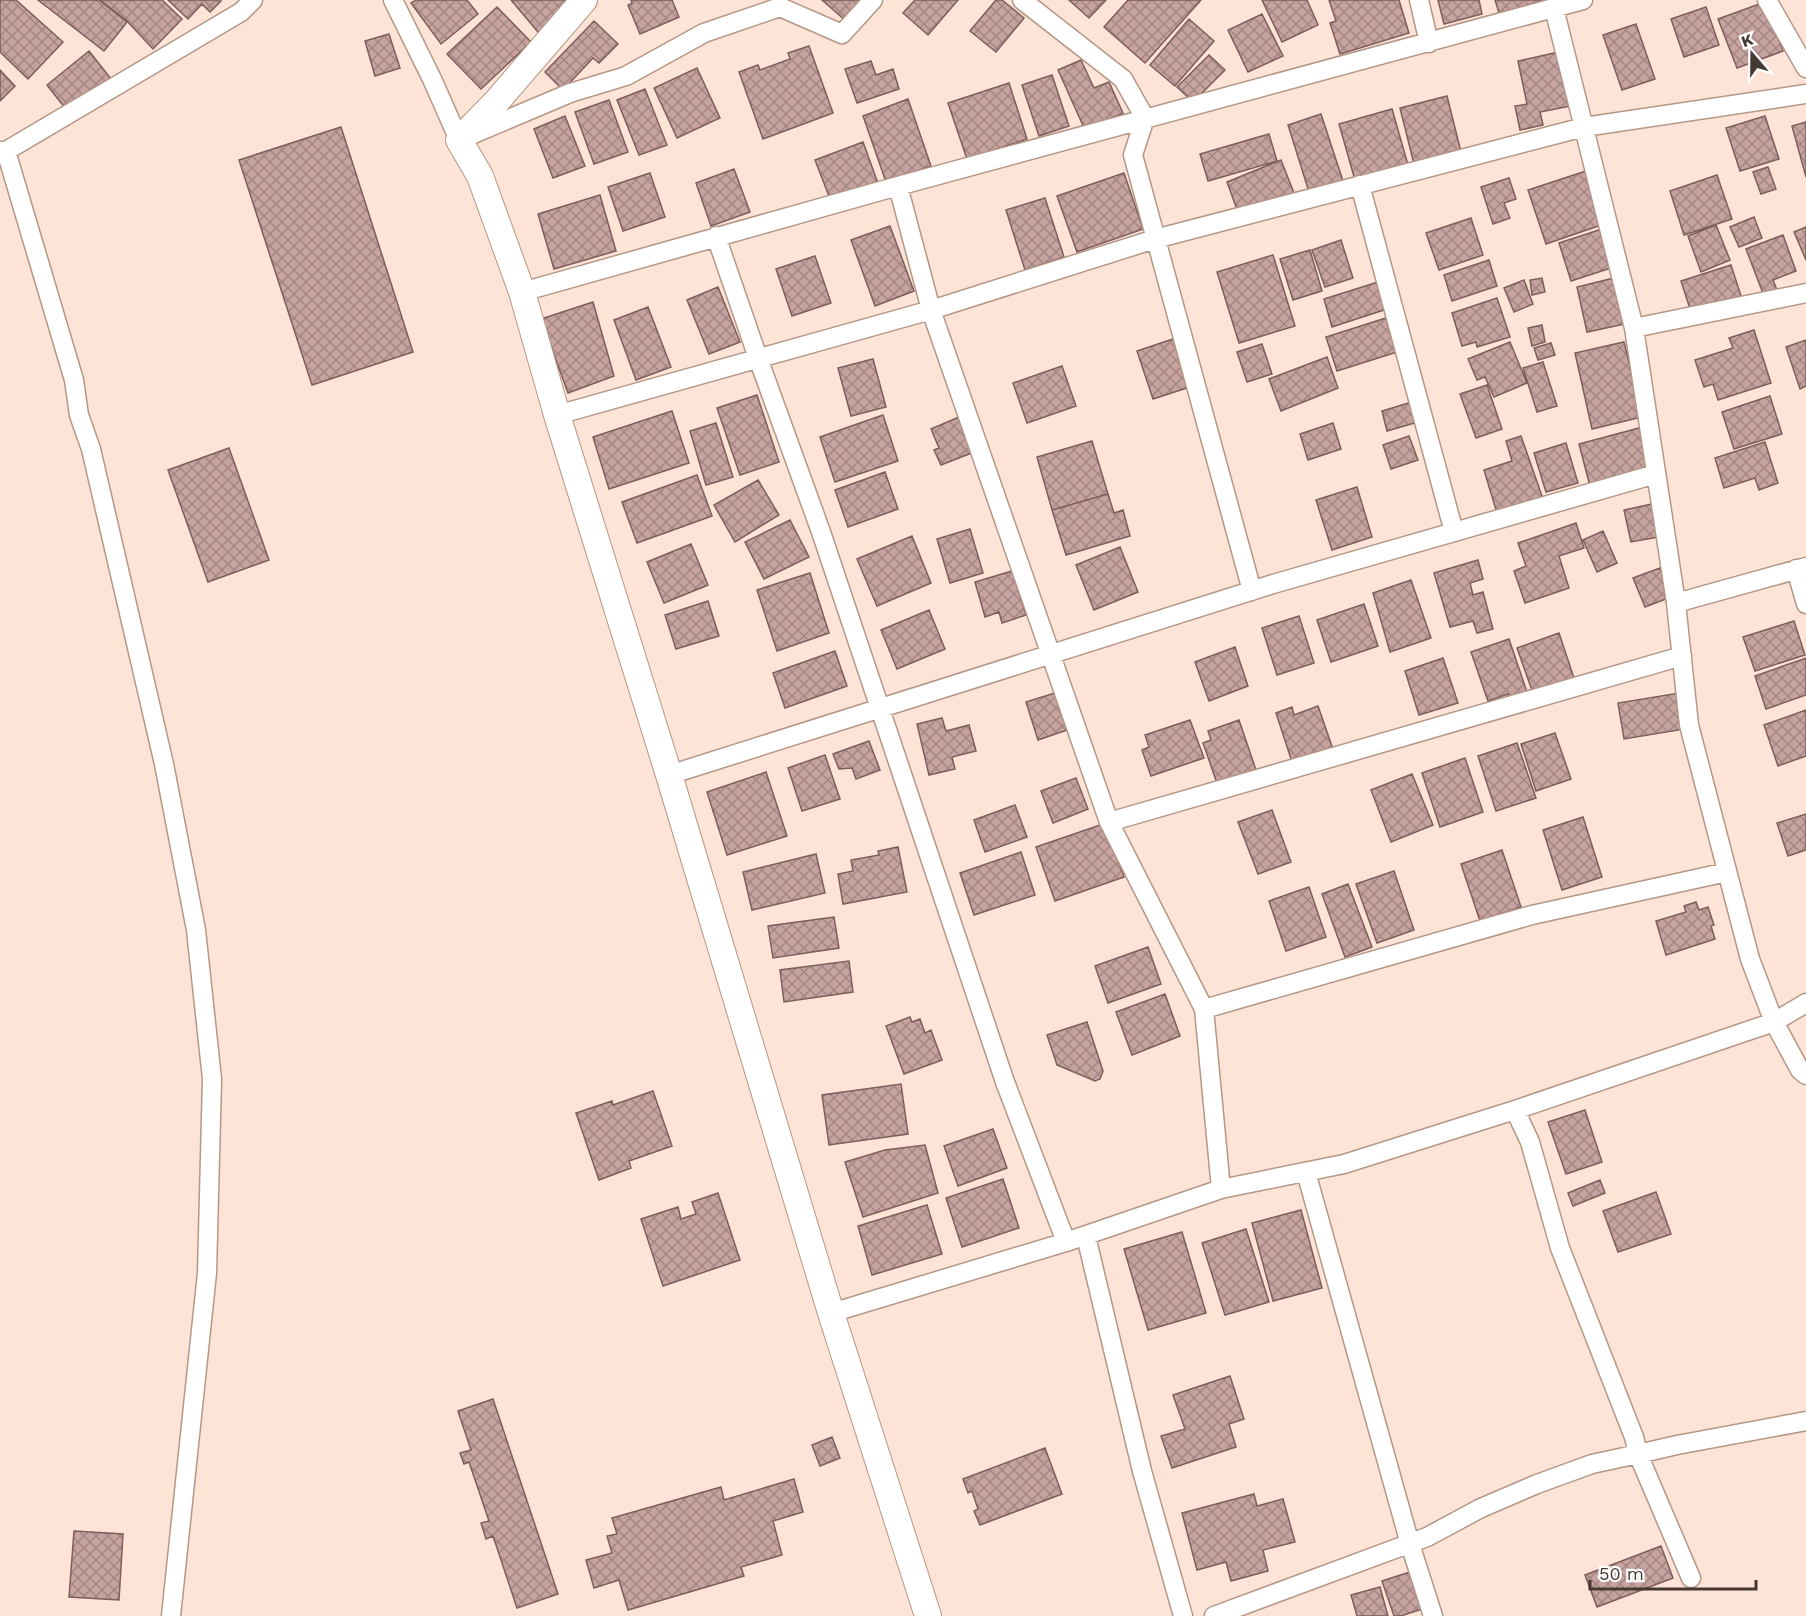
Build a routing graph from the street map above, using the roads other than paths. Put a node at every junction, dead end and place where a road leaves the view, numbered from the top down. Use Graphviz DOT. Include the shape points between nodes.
graph roads {
  1 [pos="253,0"];
  2 [pos="393,0"];
  3 [pos="584,0"];
  4 [pos="873,0"];
  5 [pos="1022,0"];
  6 [pos="1419,0"];
  7 [pos="1583,0"];
  8 [pos="1767,0"];
  9 [pos="1554,8"];
  10 [pos="1429,43"];
  11 [pos="1806,68"];
  12 [pos="1806,94"];
  13 [pos="1145,118"];
  14 [pos="1584,127"];
  15 [pos="459,140"];
  16 [pos="3,151"];
  17 [pos="1360,185"];
  18 [pos="898,186"];
  19 [pos="717,236"];
  20 [pos="1155,239"];
  21 [pos="522,292"];
  22 [pos="1806,293"];
  23 [pos="931,310"];
  24 [pos="1634,328"];
  25 [pos="758,358"];
  26 [pos="557,415"];
  27 [pos="1656,474"];
  28 [pos="1454,532"];
  29 [pos="1801,568"];
  30 [pos="1252,591"];
  31 [pos="1676,603"];
  32 [pos="1806,604"];
  33 [pos="1050,654"];
  34 [pos="1682,656"];
  35 [pos="880,709"];
  36 [pos="669,775"];
  37 [pos="1109,822"];
  38 [pos="1726,872"];
  39 [pos="1806,1003"];
  40 [pos="1204,1009"];
  41 [pos="1774,1022"];
  42 [pos="1806,1075"];
  43 [pos="1515,1110"];
  44 [pos="1306,1172"];
  45 [pos="1221,1189"];
  46 [pos="1086,1236"];
  47 [pos="1066,1242"];
  48 [pos="831,1313"];
  49 [pos="1806,1421"];
  50 [pos="1638,1454"];
  51 [pos="1410,1544"];
  52 [pos="1691,1578"];
  53 [pos="171,1616"];
  54 [pos="928,1616"];
  55 [pos="1183,1616"];
  56 [pos="1214,1616"];
  57 [pos="1433,1616"];
  1 -- 16 [label="street" via="241,12"];
  2 -- 15 [label="street"];
  3 -- 15 [label="street"];
  4 -- 15 [label="street" via="842,34 780,7 704,33 626,76 570,93"];
  5 -- 13 [label="street" via="1123,79"];
  6 -- 10 [label="street"];
  7 -- 9 [label="street"];
  8 -- 11 [label="street"];
  9 -- 10 [label="street"];
  9 -- 14 [label="street"];
  10 -- 13 [label="street"];
  12 -- 14 [label="street"];
  13 -- 18 [label="street"];
  13 -- 20 [label="street" via="1133,156"];
  14 -- 17 [label="street"];
  14 -- 24 [label="street"];
  15 -- 21 [label="street" via="480,176"];
  16 -- 53 [label="street" via="74,380 79,415 91,449 164,764 197,941 212,1079 207,1273"];
  17 -- 20 [label="street"];
  17 -- 28 [label="street"];
  18 -- 19 [label="street"];
  18 -- 23 [label="street"];
  19 -- 21 [label="street"];
  19 -- 25 [label="street"];
  20 -- 23 [label="street"];
  20 -- 30 [label="street"];
  21 -- 26 [label="street"];
  22 -- 24 [label="street"];
  23 -- 25 [label="street"];
  23 -- 33 [label="street"];
  24 -- 27 [label="street"];
  25 -- 26 [label="street"];
  25 -- 35 [label="street"];
  26 -- 36 [label="street"];
  27 -- 28 [label="street"];
  27 -- 31 [label="street"];
  28 -- 30 [label="street"];
  29 -- 31 [label="street"];
  29 -- 32 [label="street"];
  30 -- 33 [label="street"];
  31 -- 34 [label="street"];
  33 -- 35 [label="street"];
  33 -- 37 [label="street"];
  34 -- 37 [label="street"];
  34 -- 38 [label="street" via="1689,725"];
  35 -- 36 [label="street"];
  35 -- 47 [label="street" via="1005,1082"];
  36 -- 48 [label="street"];
  37 -- 40 [label="street"];
  38 -- 40 [label="street" via="1532,915"];
  38 -- 41 [label="street" via="1750,959"];
  39 -- 41 [label="street"];
  40 -- 45 [label="street"];
  41 -- 42 [label="street"];
  41 -- 43 [label="street"];
  43 -- 44 [label="street" via="1344,1164"];
  43 -- 50 [label="street" via="1530,1142 1560,1248"];
  44 -- 45 [label="street"];
  44 -- 51 [label="street"];
  45 -- 46 [label="street"];
  46 -- 47 [label="street"];
  46 -- 55 [label="street" via="1142,1471"];
  47 -- 48 [label="street"];
  48 -- 54 [label="street"];
  49 -- 50 [label="street"];
  50 -- 51 [label="street" via="1593,1464 1537,1484"];
  50 -- 52 [label="street"];
  51 -- 56 [label="street"];
  51 -- 57 [label="street"];
}
